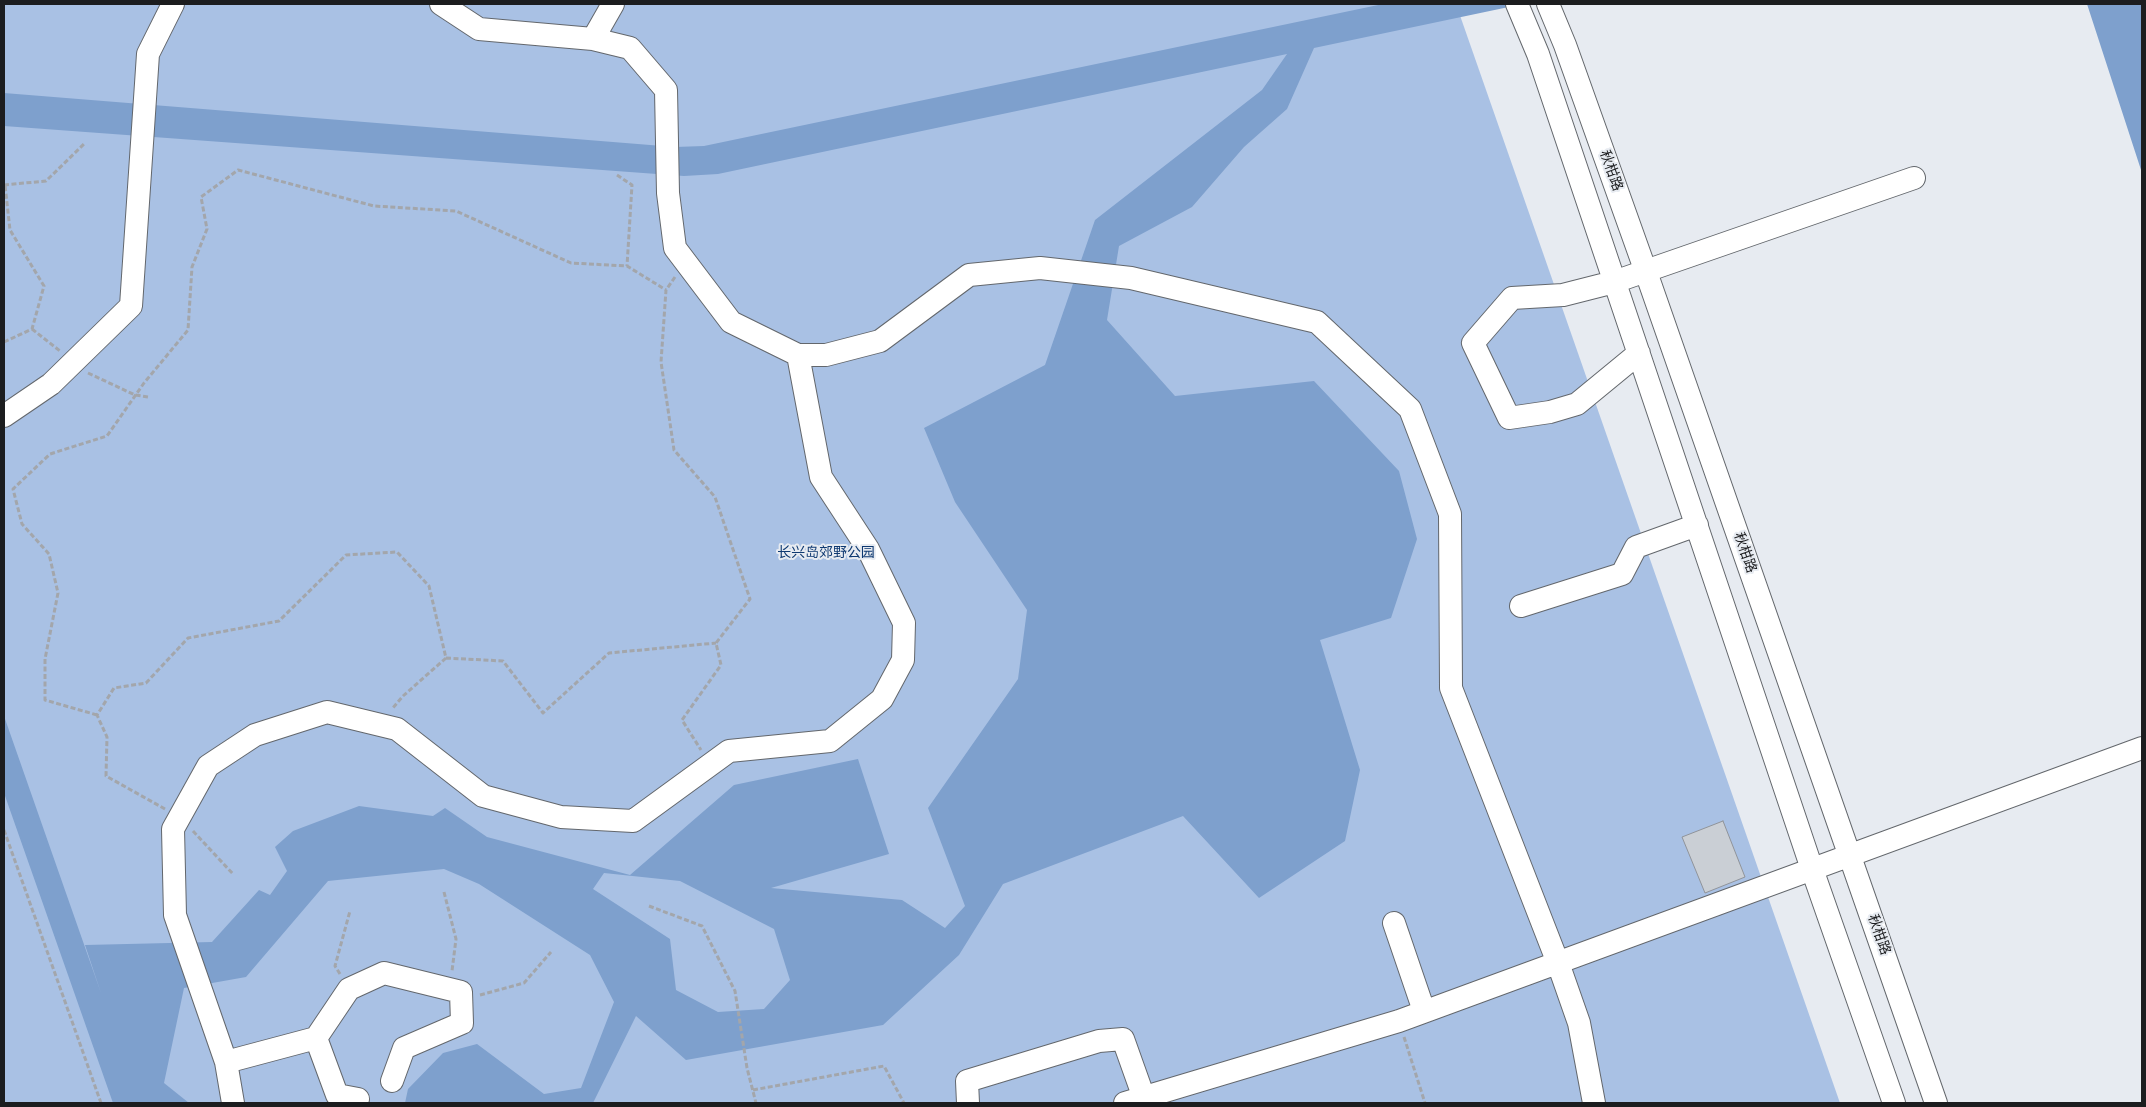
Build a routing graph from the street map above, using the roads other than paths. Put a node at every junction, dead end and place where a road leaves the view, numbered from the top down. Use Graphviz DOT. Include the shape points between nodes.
graph roads {
  1 [pos="173,4"];
  2 [pos="440,4"];
  3 [pos="613,4"];
  4 [pos="1517,4"];
  5 [pos="1548,4"];
  6 [pos="594,39"];
  7 [pos="1914,178"];
  8 [pos="1646,272"];
  9 [pos="1614,282"];
  10 [pos="1639,354"];
  11 [pos="798,355"];
  12 [pos="4,416"];
  13 [pos="1697,525"];
  14 [pos="1521,606"];
  15 [pos="2142,748"];
  16 [pos="1850,854"];
  17 [pos="1812,869"];
  18 [pos="1394,924"];
  19 [pos="1558,963"];
  20 [pos="1424,1012"];
  21 [pos="316,1038"];
  22 [pos="226,1062"];
  23 [pos="392,1081"];
  24 [pos="358,1099"];
  25 [pos="1134,1100"];
  26 [pos="233,1103"];
  27 [pos="968,1103"];
  28 [pos="1594,1103"];
  29 [pos="1894,1103"];
  30 [pos="1936,1103"];
  1 -- 12 [label="street" via="148,54 131,306 51,384"];
  2 -- 6 [label="street" via="479,29"];
  3 -- 6 [label="street"];
  4 -- 9 [label="street" via="1538,54"];
  5 -- 8 [label="street, 秋柑路"];
  6 -- 11 [label="street" via="630,48 666,90 667,178 675,248 731,322"];
  7 -- 8 [label="street"];
  8 -- 9 [label="street"];
  8 -- 16 [label="street, 秋柑路"];
  9 -- 10 [label="street"];
  9 -- 10 [label="street" via="1562,295 1512,298 1473,343 1509,418 1577,404"];
  10 -- 13 [label="street"];
  11 -- 19 [label="street" via="826,355 880,341 969,275 1040,268 1131,278 1317,322 1410,409 1447,505 1450,514 1451,688"];
  11 -- 22 [label="street" via="821,477 868,549 904,623 903,660 882,699 830,741 729,751 633,821 562,817 483,796 397,730 327,712 255,735 208,766 173,829 174,915"];
  13 -- 14 [label="street" via="1636,547 1622,574"];
  13 -- 17 [label="street"];
  15 -- 16 [label="street"];
  16 -- 17 [label="street"];
  16 -- 30 [label="street, 秋柑路"];
  17 -- 19 [label="street"];
  17 -- 29 [label="street"];
  18 -- 20 [label="street"];
  19 -- 20 [label="street"];
  19 -- 28 [label="street" via="1579,1023"];
  20 -- 25 [label="street"];
  21 -- 22 [label="street"];
  21 -- 23 [label="street" via="349,989 384,973 456,994 462,1023 404,1048"];
  21 -- 24 [label="street" via="337,1095"];
  22 -- 26 [label="street"];
  25 -- 27 [label="street" via="1123,1039 1099,1041 967,1081"];
}
